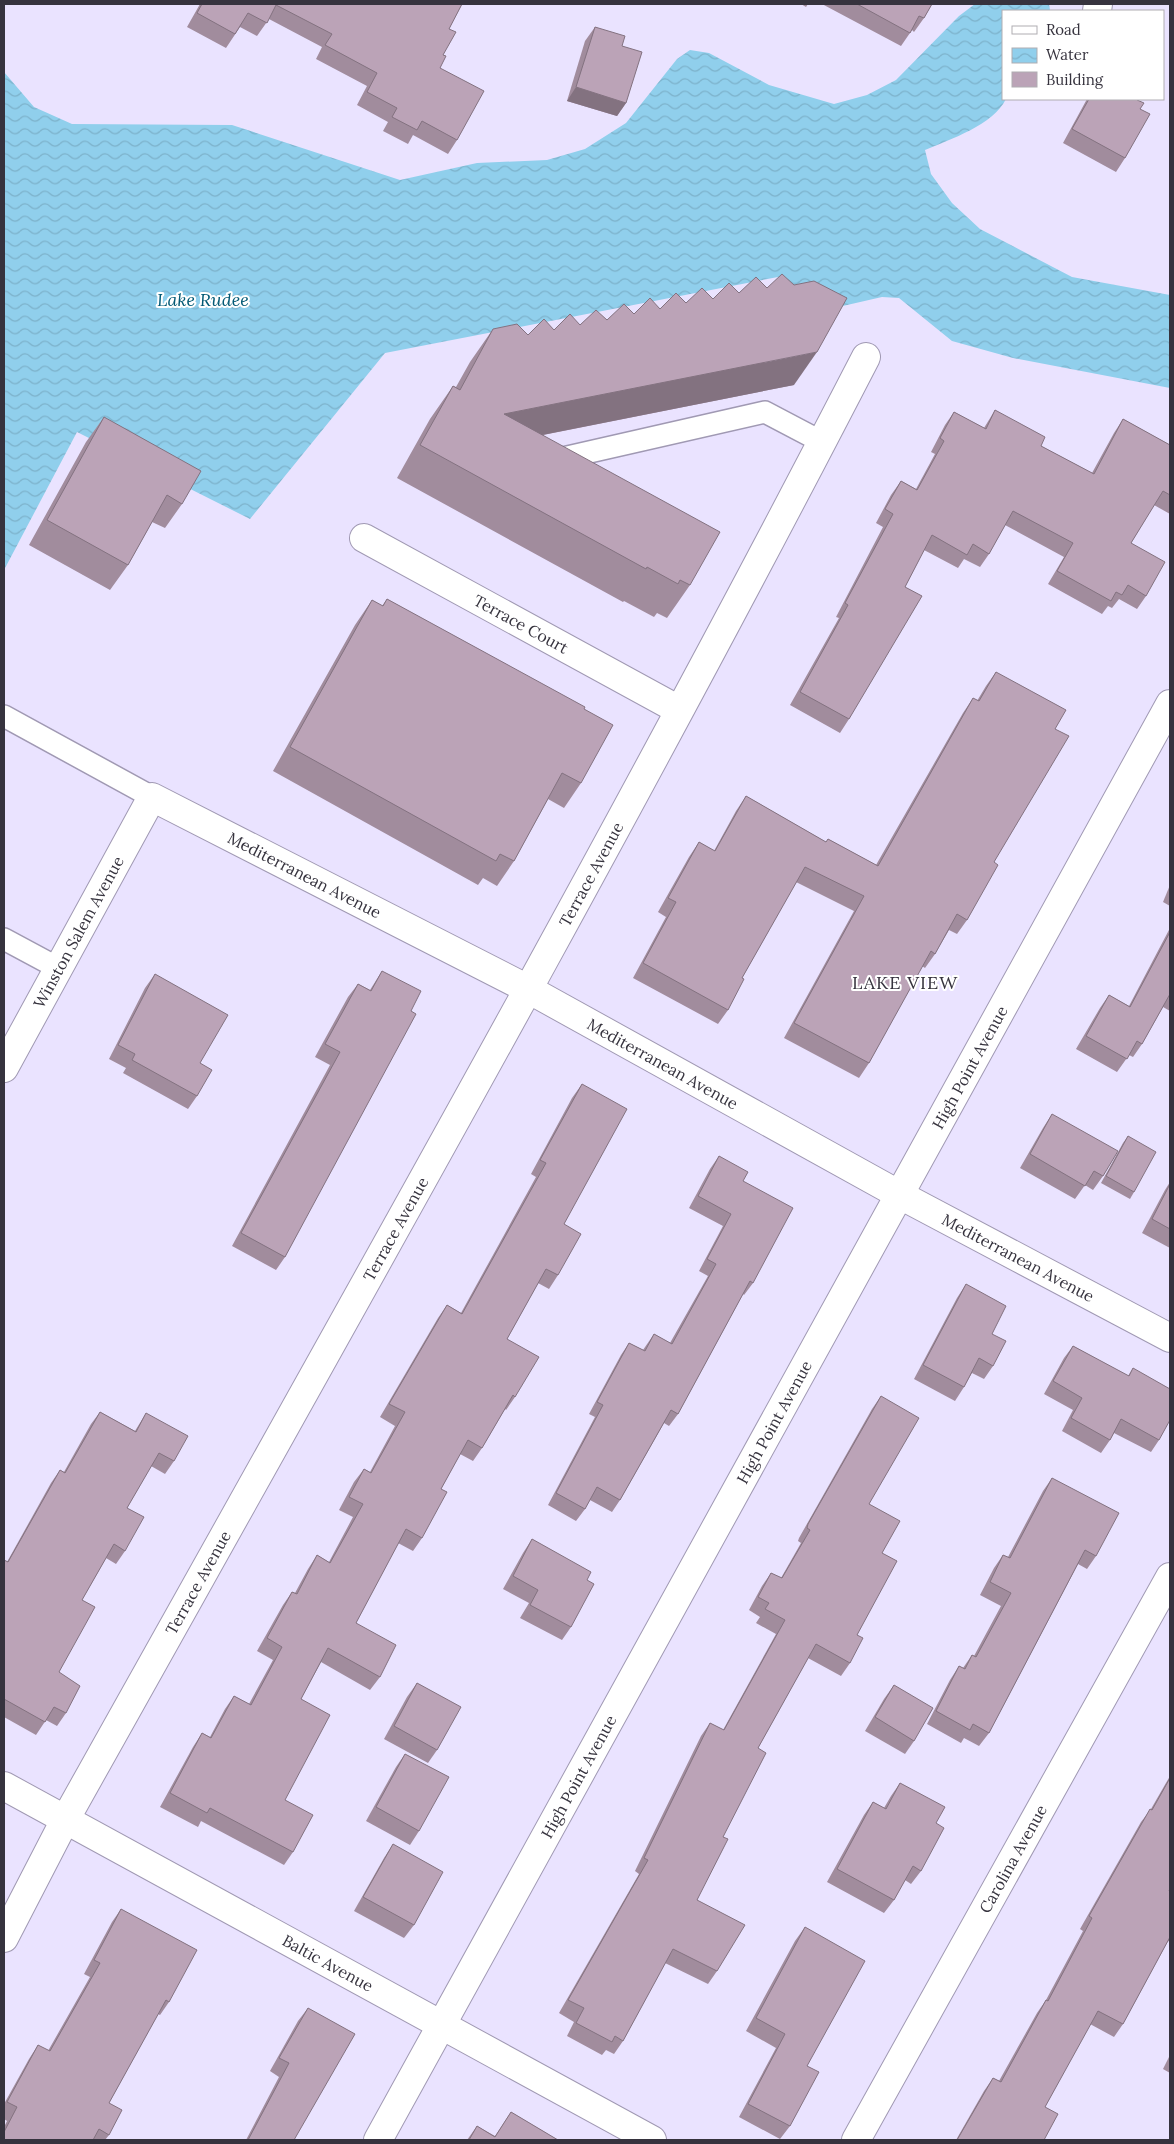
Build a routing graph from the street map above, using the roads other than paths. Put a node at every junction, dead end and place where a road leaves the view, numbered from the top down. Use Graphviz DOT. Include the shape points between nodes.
graph roads {
  1 [pos="866,357"];
  2 [pos="822,442"];
  3 [pos="563,458"];
  4 [pos="364,538"];
  5 [pos="1170,704"];
  6 [pos="679,710"];
  7 [pos="4,716"];
  8 [pos="152,797"];
  9 [pos="4,939"];
  10 [pos="58,968"];
  11 [pos="528,989"];
  12 [pos="4,1068"];
  13 [pos="900,1195"];
  14 [pos="1170,1338"];
  15 [pos="1170,1577"];
  16 [pos="4,1786"];
  17 [pos="66,1820"];
  18 [pos="4,1938"];
  19 [pos="441,2024"];
  20 [pos="378,2140"];
  21 [pos="652,2140"];
  22 [pos="856,2140"];
  1 -- 2 [label="street"];
  2 -- 3 [label="lane" via="764,412"];
  2 -- 6 [label="street, Terrace Avenue"];
  4 -- 6 [label="street, Terrace Court"];
  5 -- 13 [label="street, High Point Avenue"];
  6 -- 11 [label="street, Terrace Avenue"];
  7 -- 8 [label="lane"];
  8 -- 10 [label="street, Winston Salem Avenue"];
  8 -- 11 [label="street, Mediterranean Avenue"];
  9 -- 10 [label="lane"];
  10 -- 12 [label="street, Winston Salem Avenue"];
  11 -- 13 [label="street, Mediterranean Avenue"];
  11 -- 17 [label="street, Terrace Avenue"];
  13 -- 14 [label="street, Mediterranean Avenue"];
  13 -- 19 [label="street, High Point Avenue"];
  15 -- 22 [label="street, Carolina Avenue"];
  16 -- 17 [label="street, Baltic Avenue"];
  17 -- 18 [label="street, Terrace Avenue"];
  17 -- 19 [label="street, Baltic Avenue"];
  19 -- 20 [label="street, High Point Avenue"];
  19 -- 21 [label="street, Baltic Avenue"];
}
